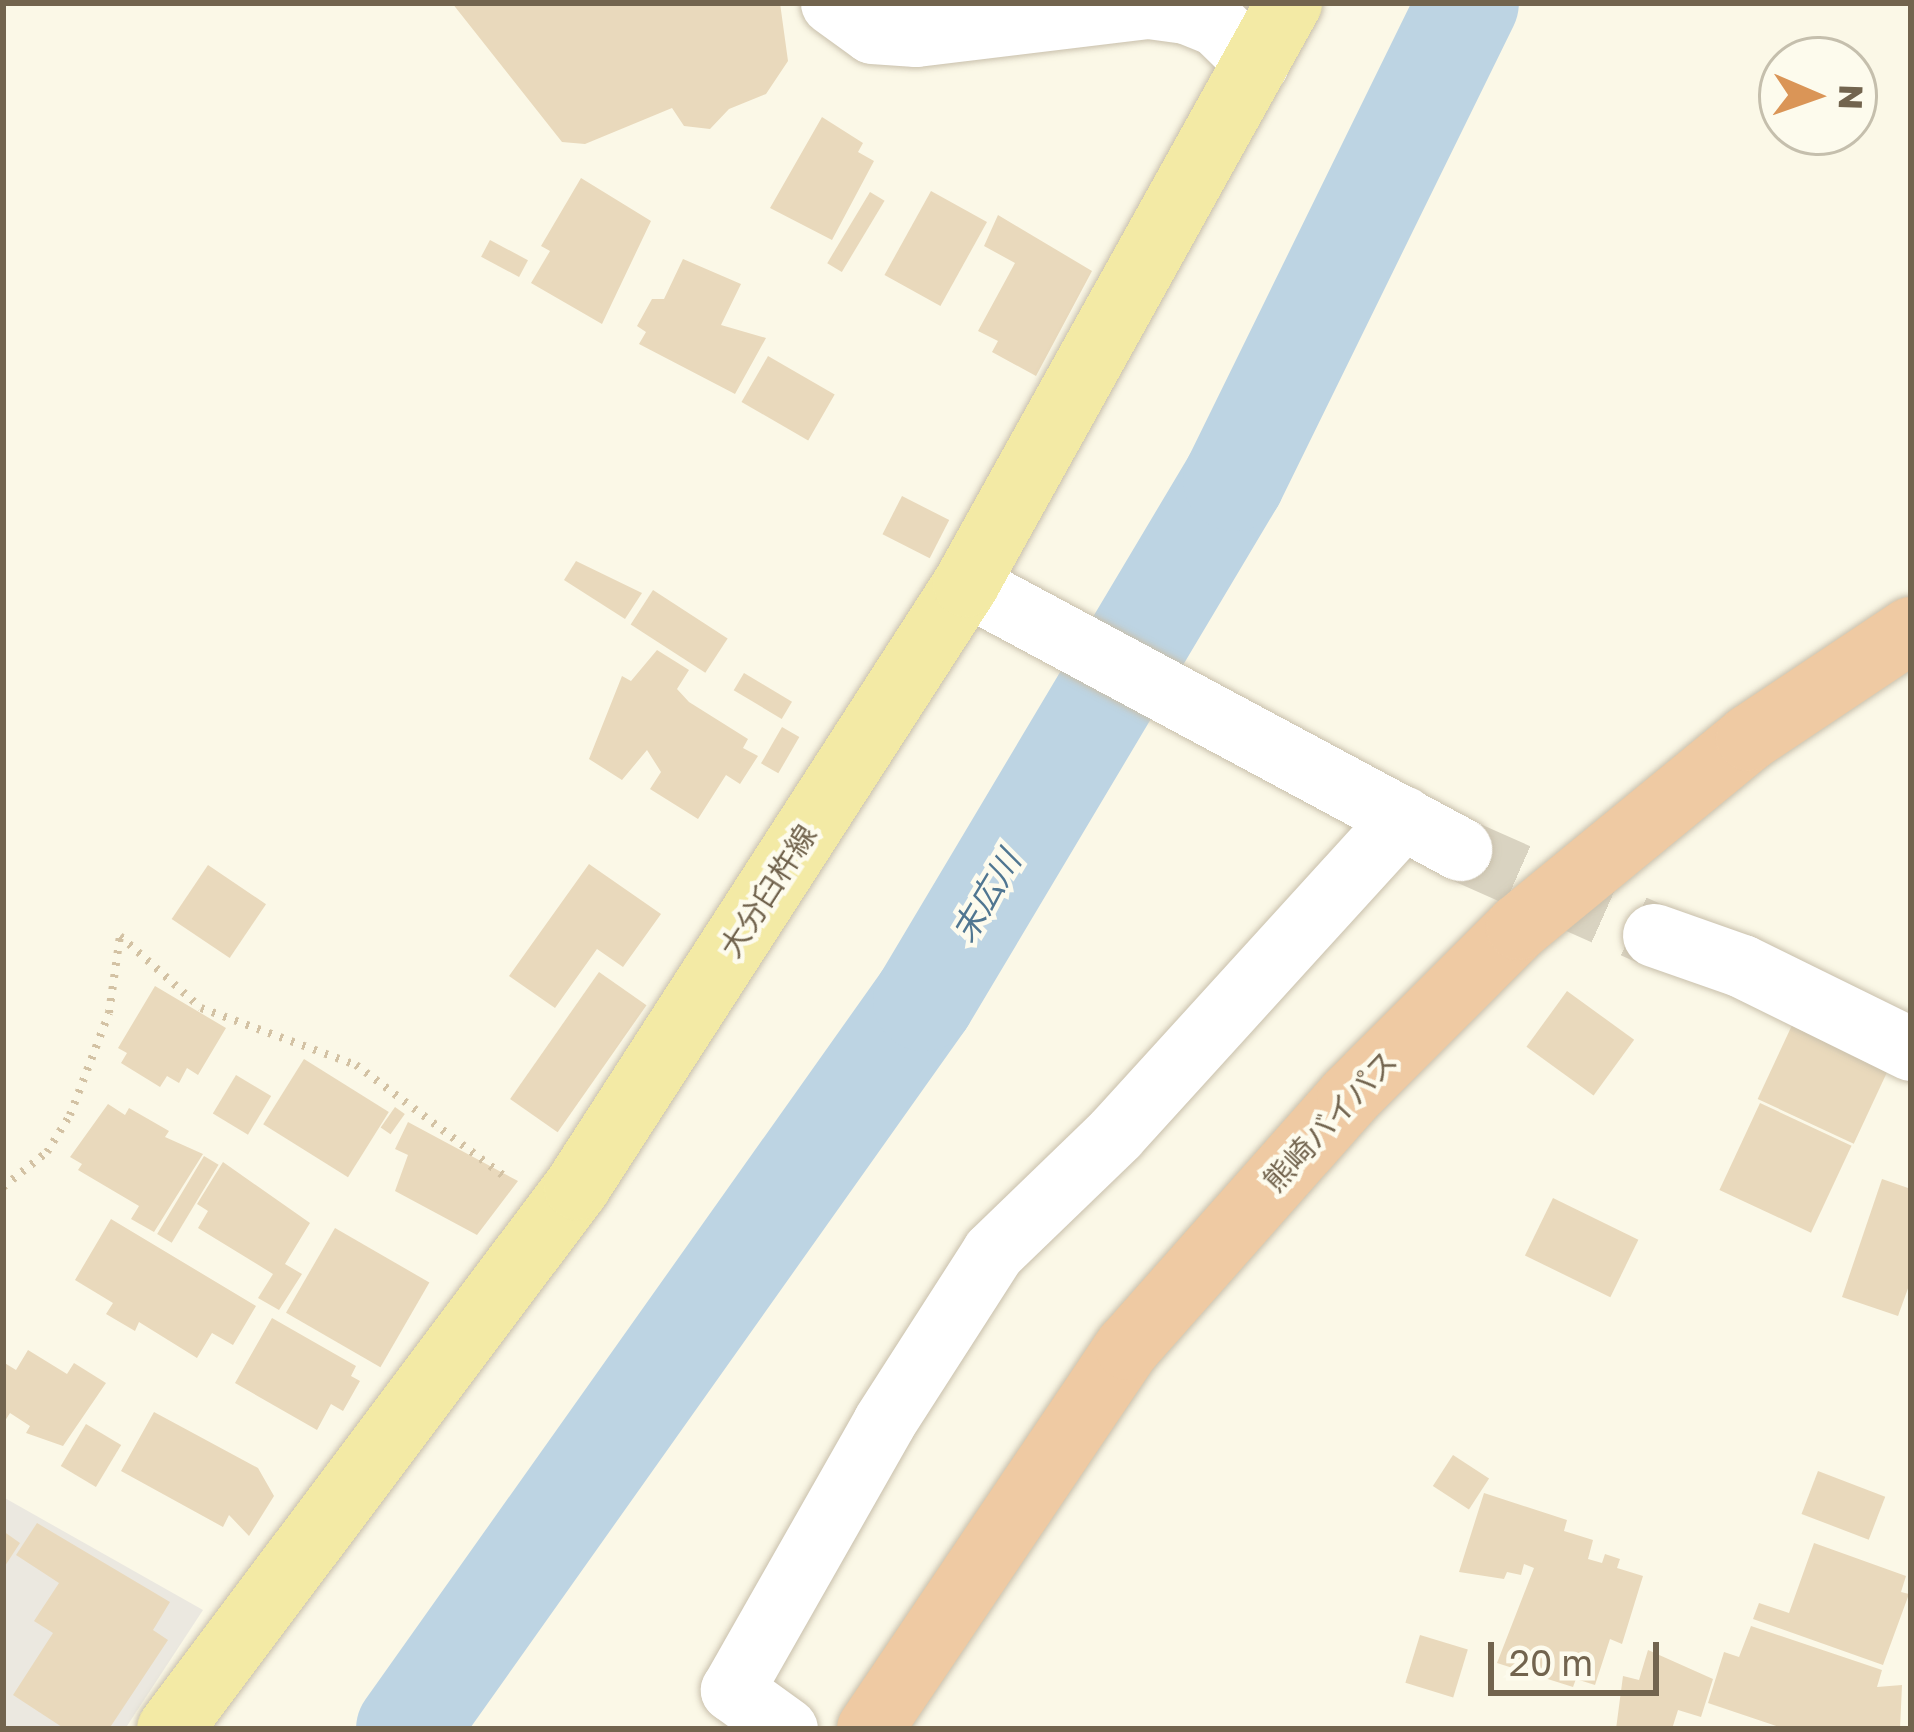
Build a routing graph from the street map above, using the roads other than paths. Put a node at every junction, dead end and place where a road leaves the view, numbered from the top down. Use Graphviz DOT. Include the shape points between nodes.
graph roads {
  1 [pos="832,3"];
  2 [pos="1289,3"];
  3 [pos="1257,64"];
  4 [pos="993,598"];
  5 [pos="1911,630"];
  6 [pos="1402,818"];
  7 [pos="1460,849"];
  8 [pos="1654,935"];
  9 [pos="1911,1049"];
  10 [pos="720,1709"];
  11 [pos="170,1729"];
  12 [pos="786,1729"];
  13 [pos="871,1729"];
  1 -- 3 [label="street" via="872,32 916,35 1024,28 1126,8 1186,12 1216,24"];
  2 -- 3 [label="main road, 大分臼杵線"];
  3 -- 4 [label="main road, 大分臼杵線"];
  4 -- 6 [label="street"];
  4 -- 11 [label="main road, 大分臼杵線" via="578,1187"];
  5 -- 13 [label="highway, 熊崎バイパス" via="1749,738 1519,928 1350,1096 1129,1347 1022,1493"];
  6 -- 7 [label="street"];
  6 -- 10 [label="street" via="1115,1134 993,1252 884,1422"];
  8 -- 9 [label="street" via="1742,966"];
  10 -- 12 [label="street"];
}
